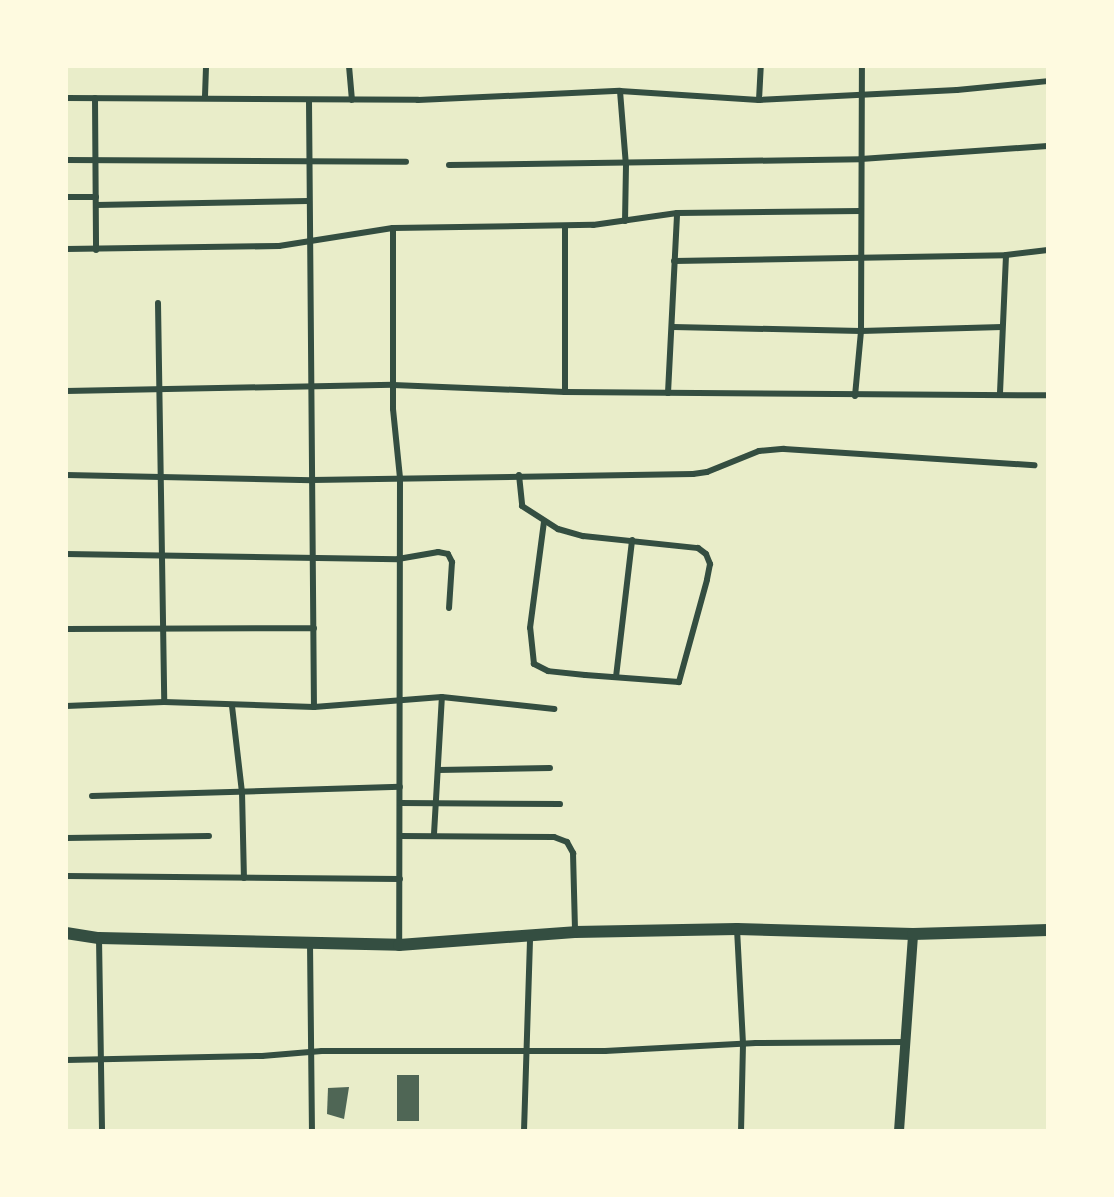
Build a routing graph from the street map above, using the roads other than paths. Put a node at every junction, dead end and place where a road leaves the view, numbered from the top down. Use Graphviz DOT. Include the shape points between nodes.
graph roads {
  1 [pos="206,66"];
  2 [pos="349,66"];
  3 [pos="762,66"];
  4 [pos="862,66"];
  5 [pos="1048,81"];
  6 [pos="620,91"];
  7 [pos="862,94"];
  8 [pos="205,96"];
  9 [pos="66,98"];
  10 [pos="95,98"];
  11 [pos="309,100"];
  12 [pos="352,100"];
  13 [pos="759,100"];
  14 [pos="1048,146"];
  15 [pos="66,159"];
  16 [pos="306,159"];
  17 [pos="861,159"];
  18 [pos="95,161"];
  19 [pos="406,162"];
  20 [pos="449,165"];
  21 [pos="626,165"];
  22 [pos="66,197"];
  23 [pos="96,197"];
  24 [pos="308,201"];
  25 [pos="96,205"];
  26 [pos="861,211"];
  27 [pos="677,213"];
  28 [pos="625,221"];
  29 [pos="565,226"];
  30 [pos="393,228"];
  31 [pos="311,243"];
  32 [pos="66,249"];
  33 [pos="96,250"];
  34 [pos="1048,250"];
  35 [pos="1006,255"];
  36 [pos="860,259"];
  37 [pos="674,261"];
  38 [pos="158,303"];
  39 [pos="673,327"];
  40 [pos="1002,327"];
  41 [pos="861,331"];
  42 [pos="393,385"];
  43 [pos="312,387"];
  44 [pos="66,391"];
  45 [pos="161,391"];
  46 [pos="565,392"];
  47 [pos="668,393"];
  48 [pos="1000,393"];
  49 [pos="1048,395"];
  50 [pos="855,396"];
  51 [pos="1034,465"];
  52 [pos="66,475"];
  53 [pos="519,475"];
  54 [pos="160,478"];
  55 [pos="400,478"];
  56 [pos="312,480"];
  57 [pos="544,522"];
  58 [pos="632,540"];
  59 [pos="66,554"];
  60 [pos="162,555"];
  61 [pos="314,558"];
  62 [pos="398,559"];
  63 [pos="449,609"];
  64 [pos="314,628"];
  65 [pos="66,629"];
  66 [pos="164,629"];
  67 [pos="616,677"];
  68 [pos="442,697"];
  69 [pos="399,699"];
  70 [pos="164,702"];
  71 [pos="66,706"];
  72 [pos="232,706"];
  73 [pos="314,706"];
  74 [pos="554,709"];
  75 [pos="550,768"];
  76 [pos="438,770"];
  77 [pos="400,787"];
  78 [pos="242,792"];
  79 [pos="92,796"];
  80 [pos="400,803"];
  81 [pos="560,804"];
  82 [pos="435,805"];
  83 [pos="434,834"];
  84 [pos="209,836"];
  85 [pos="400,836"];
  86 [pos="66,838"];
  87 [pos="66,876"];
  88 [pos="244,878"];
  89 [pos="400,879"];
  90 [pos="737,929"];
  91 [pos="1048,930"];
  92 [pos="575,932"];
  93 [pos="66,933"];
  94 [pos="913,934"];
  95 [pos="530,935"];
  96 [pos="99,938"];
  97 [pos="310,943"];
  98 [pos="399,945"];
  99 [pos="905,1042"];
  100 [pos="742,1044"];
  101 [pos="524,1051"];
  102 [pos="313,1052"];
  103 [pos="66,1060"];
  104 [pos="101,1060"];
  105 [pos="102,1131"];
  106 [pos="312,1131"];
  107 [pos="524,1131"];
  108 [pos="741,1131"];
  109 [pos="899,1131"];
  1 -- 8 [label="street"];
  2 -- 12 [label="street"];
  3 -- 13 [label="street"];
  4 -- 7 [label="street"];
  5 -- 7 [label="street"];
  6 -- 12 [label="street"];
  6 -- 13 [label="street"];
  6 -- 21 [label="street"];
  7 -- 13 [label="street"];
  7 -- 17 [label="street"];
  8 -- 10 [label="street"];
  8 -- 11 [label="street"];
  9 -- 10 [label="street"];
  10 -- 18 [label="street"];
  11 -- 12 [label="street"];
  11 -- 16 [label="street"];
  14 -- 17 [label="street"];
  15 -- 18 [label="street"];
  16 -- 18 [label="street"];
  16 -- 19 [label="street"];
  16 -- 24 [label="street"];
  17 -- 21 [label="street"];
  17 -- 26 [label="street"];
  18 -- 23 [label="street"];
  20 -- 21 [label="street"];
  21 -- 28 [label="street"];
  22 -- 23 [label="street"];
  23 -- 25 [label="street"];
  24 -- 25 [label="street"];
  24 -- 31 [label="street"];
  25 -- 33 [label="street"];
  26 -- 27 [label="street"];
  26 -- 36 [label="street"];
  27 -- 28 [label="street"];
  27 -- 37 [label="street"];
  28 -- 29 [label="street"];
  29 -- 30 [label="street"];
  29 -- 46 [label="street"];
  30 -- 31 [label="street"];
  30 -- 42 [label="street"];
  31 -- 33 [label="street"];
  31 -- 43 [label="street"];
  32 -- 33 [label="street"];
  34 -- 35 [label="street"];
  35 -- 36 [label="street"];
  35 -- 40 [label="street"];
  36 -- 37 [label="street"];
  36 -- 41 [label="street"];
  37 -- 39 [label="street"];
  38 -- 45 [label="street"];
  39 -- 41 [label="street"];
  39 -- 47 [label="street"];
  40 -- 41 [label="street"];
  40 -- 48 [label="street"];
  41 -- 50 [label="street"];
  42 -- 43 [label="street"];
  42 -- 46 [label="street"];
  42 -- 55 [label="street"];
  43 -- 45 [label="street"];
  43 -- 56 [label="street"];
  44 -- 45 [label="street"];
  45 -- 54 [label="street"];
  46 -- 47 [label="street"];
  47 -- 50 [label="street"];
  48 -- 49 [label="street"];
  48 -- 50 [label="street"];
  51 -- 53 [label="street" via="784,450 759,451 693,474"];
  52 -- 54 [label="street"];
  53 -- 55 [label="street"];
  53 -- 57 [label="street" via="522,507"];
  54 -- 56 [label="street"];
  54 -- 60 [label="street"];
  55 -- 56 [label="street"];
  55 -- 62 [label="street"];
  56 -- 61 [label="street"];
  57 -- 58 [label="street" via="584,536"];
  57 -- 67 [label="street" via="530,628 534,664 548,671"];
  58 -- 67 [label="street"];
  58 -- 67 [label="street" via="698,548 710,564 687,666 679,682"];
  59 -- 60 [label="street"];
  60 -- 61 [label="street"];
  60 -- 66 [label="street"];
  61 -- 62 [label="street"];
  61 -- 64 [label="street"];
  62 -- 63 [label="street" via="448,554 452,562"];
  62 -- 69 [label="street"];
  64 -- 66 [label="street"];
  64 -- 73 [label="street"];
  65 -- 66 [label="street"];
  66 -- 70 [label="street"];
  68 -- 69 [label="street"];
  68 -- 74 [label="street"];
  68 -- 76 [label="street"];
  69 -- 73 [label="street"];
  69 -- 77 [label="street"];
  70 -- 71 [label="street"];
  70 -- 72 [label="street"];
  72 -- 73 [label="street"];
  72 -- 78 [label="street"];
  75 -- 76 [label="street"];
  76 -- 82 [label="street"];
  77 -- 78 [label="street"];
  77 -- 80 [label="street"];
  78 -- 79 [label="street"];
  78 -- 88 [label="street"];
  80 -- 82 [label="street"];
  80 -- 85 [label="street"];
  81 -- 82 [label="street"];
  82 -- 83 [label="street"];
  83 -- 85 [label="street"];
  83 -- 92 [label="street" via="554,837 567,842 573,853"];
  84 -- 86 [label="street"];
  85 -- 89 [label="street"];
  87 -- 88 [label="street"];
  88 -- 89 [label="street"];
  89 -- 98 [label="street"];
  90 -- 92 [label="main road"];
  90 -- 94 [label="main road"];
  90 -- 100 [label="street"];
  91 -- 94 [label="main road"];
  92 -- 95 [label="main road"];
  93 -- 96 [label="main road"];
  94 -- 99 [label="street"];
  95 -- 98 [label="main road"];
  95 -- 101 [label="street"];
  96 -- 97 [label="main road"];
  96 -- 104 [label="street"];
  97 -- 98 [label="main road"];
  97 -- 102 [label="street"];
  99 -- 100 [label="street"];
  99 -- 109 [label="street"];
  100 -- 101 [label="street"];
  100 -- 108 [label="street"];
  101 -- 102 [label="street"];
  101 -- 107 [label="street"];
  102 -- 104 [label="street"];
  102 -- 106 [label="street"];
  103 -- 104 [label="street"];
  104 -- 105 [label="street"];
}
